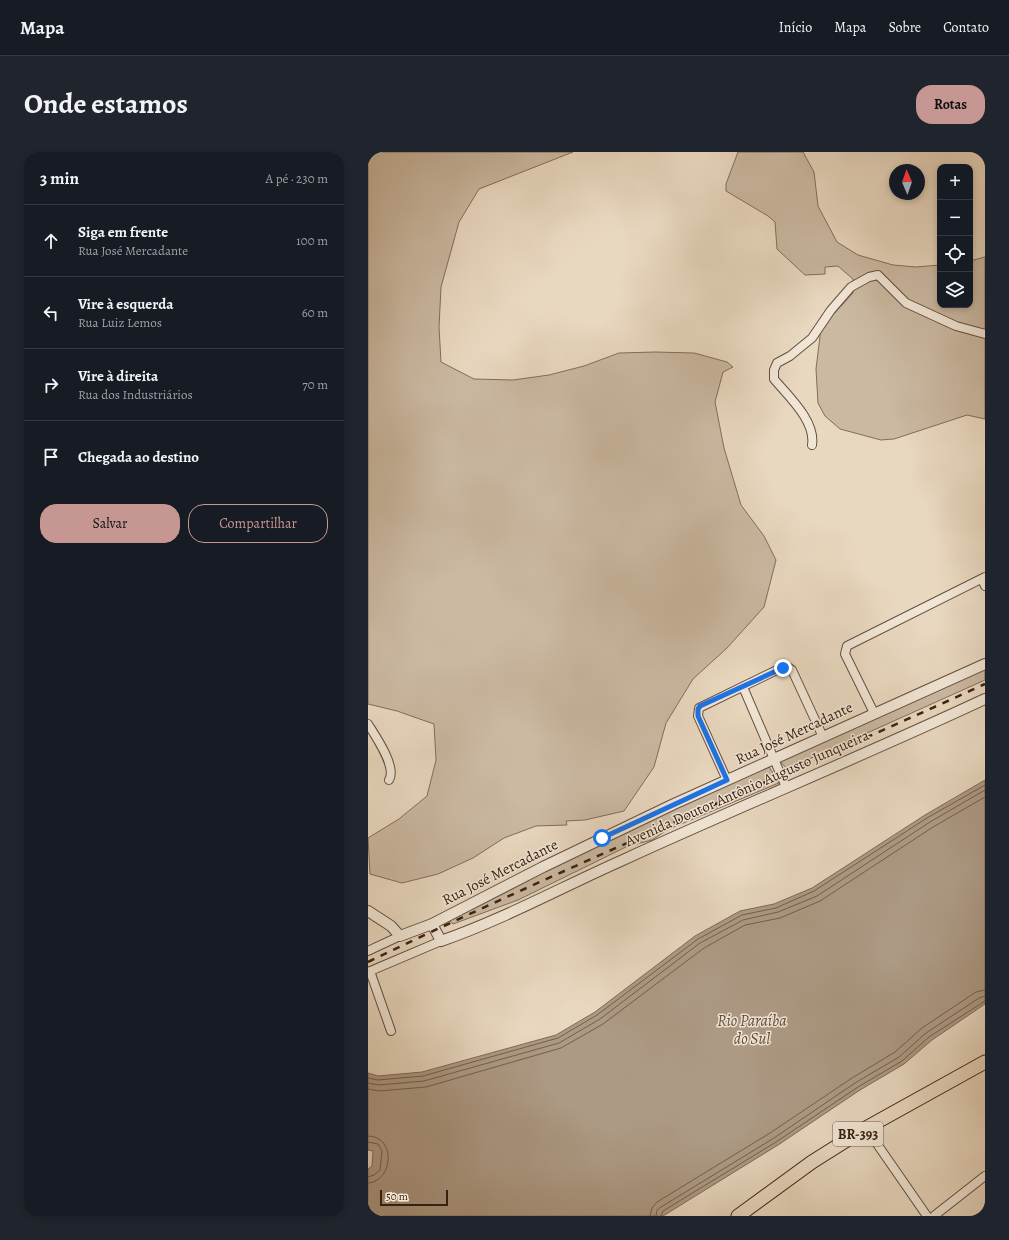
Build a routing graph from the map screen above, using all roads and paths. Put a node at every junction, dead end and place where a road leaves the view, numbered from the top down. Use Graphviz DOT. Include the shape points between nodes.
graph roads {
  1 [pos="985,334"];
  2 [pos="812,445"];
  3 [pos="984,581"];
  4 [pos="985,664"];
  5 [pos="743,687"];
  6 [pos="985,700"];
  7 [pos="874,713"];
  8 [pos="368,724"];
  9 [pos="823,738"];
  10 [pos="774,760"];
  11 [pos="389,780"];
  12 [pos="727,780"];
  13 [pos="786,787"];
  14 [pos="368,911"];
  15 [pos="432,924"];
  16 [pos="400,936"];
  17 [pos="441,941"];
  18 [pos="368,951"];
  19 [pos="369,971"];
  20 [pos="391,1031"];
  21 [pos="985,1062"];
  22 [pos="866,1128"];
  23 [pos="985,1176"];
  24 [pos="738,1216"];
  25 [pos="927,1216"];
  26 [pos="934,1216"];
  1 -- 2 [label="street" via="956,326 906,303 878,275 851,287 812,338 775,366 774,379 794,399 813,434"];
  3 -- 7 [label="street" via="847,646 845,654"];
  4 -- 7 [label="street, Rua José Mercadante"];
  5 -- 9 [label="street" via="783,668 789,668"];
  5 -- 10 [label="street"];
  5 -- 12 [label="street" via="698,709 698,716"];
  6 -- 13 [label="street, Avenida Doutor Antônio Augusto Junqueira"];
  7 -- 9 [label="street, Rua José Mercadante"];
  8 -- 11 [label="street" via="390,764 392,771"];
  9 -- 10 [label="street, Rua José Mercadante"];
  10 -- 12 [label="street, Rua José Mercadante"];
  10 -- 13 [label="street"];
  12 -- 15 [label="street, Rua José Mercadante" via="543,866"];
  13 -- 17 [label="street, Avenida Doutor Antônio Augusto Junqueira" via="512,912"];
  14 -- 16 [label="street" via="387,923"];
  15 -- 16 [label="street, Rua José Mercadante"];
  15 -- 17 [label="street"];
  16 -- 18 [label="street"];
  17 -- 19 [label="street, Avenida Doutor Antônio Augusto Junqueira"];
  19 -- 20 [label="street"];
  21 -- 22 [label="highway, BR-393"];
  22 -- 24 [label="highway, BR-393" via="812,1162"];
  22 -- 25 [label="street"];
  23 -- 26 [label="street"];
}
